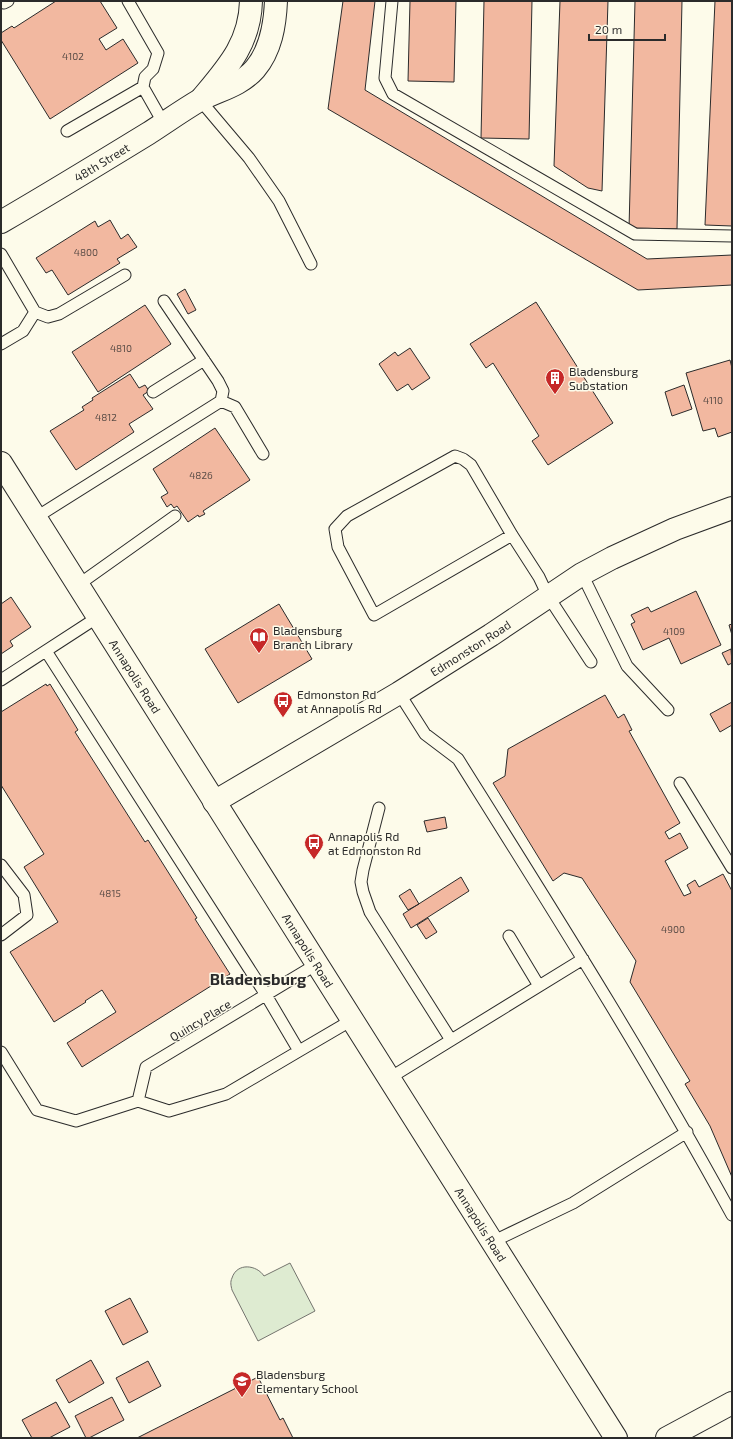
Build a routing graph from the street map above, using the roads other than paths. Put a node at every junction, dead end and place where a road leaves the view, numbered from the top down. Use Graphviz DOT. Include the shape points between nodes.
graph roads {
  1 [pos="128,1"];
  2 [pos="250,1"];
  3 [pos="276,1"];
  4 [pos="392,1"];
  5 [pos="143,87"];
  6 [pos="200,100"];
  7 [pos="164,124"];
  8 [pos="67,131"];
  9 [pos="1,222"];
  10 [pos="732,236"];
  11 [pos="1,254"];
  12 [pos="311,264"];
  13 [pos="125,275"];
  14 [pos="164,301"];
  15 [pos="35,312"];
  16 [pos="1,344"];
  17 [pos="204,360"];
  18 [pos="153,392"];
  19 [pos="221,401"];
  20 [pos="263,454"];
  21 [pos="1,463"];
  22 [pos="732,508"];
  23 [pos="174,516"];
  24 [pos="35,518"];
  25 [pos="512,535"];
  26 [pos="582,574"];
  27 [pos="78,585"];
  28 [pos="548,596"];
  29 [pos="98,617"];
  30 [pos="46,651"];
  31 [pos="591,662"];
  32 [pos="1,680"];
  33 [pos="399,693"];
  34 [pos="668,710"];
  35 [pos="680,783"];
  36 [pos="214,802"];
  37 [pos="379,808"];
  38 [pos="1,865"];
  39 [pos="732,868"];
  40 [pos="1,935"];
  41 [pos="509,936"];
  42 [pos="583,959"];
  43 [pos="317,964"];
  44 [pos="538,986"];
  45 [pos="266,995"];
  46 [pos="352,1020"];
  47 [pos="451,1040"];
  48 [pos="299,1051"];
  49 [pos="1,1052"];
  50 [pos="388,1079"];
  51 [pos="138,1101"];
  52 [pos="686,1132"];
  53 [pos="732,1215"];
  54 [pos="492,1242"];
  55 [pos="732,1403"];
  56 [pos="616,1438"];
  57 [pos="666,1438"];
  1 -- 5 [label="lane" via="158,53 153,69 145,77"];
  2 -- 6 [label="main road" via="250,16 240,48"];
  3 -- 6 [label="main road" via="273,31 262,59 255,69 238,83"];
  4 -- 10 [label="lane" via="385,78 393,94 635,234"];
  5 -- 7 [label="lane"];
  5 -- 8 [label="lane"];
  6 -- 7 [label="main road, 48th Street"];
  6 -- 12 [label="lane" via="249,158 279,201"];
  7 -- 9 [label="main road, 48th Street"];
  11 -- 15 [label="lane"];
  13 -- 15 [label="lane" via="59,314 48,318"];
  14 -- 17 [label="lane"];
  15 -- 16 [label="lane" via="23,331"];
  17 -- 18 [label="lane"];
  17 -- 19 [label="lane" via="223,391"];
  19 -- 20 [label="lane" via="235,407"];
  19 -- 24 [label="lane"];
  21 -- 24 [label="main road, Annapolis Road"];
  22 -- 26 [label="main road, Edmonston Road" via="675,529"];
  23 -- 27 [label="lane"];
  24 -- 27 [label="main road, Annapolis Road"];
  25 -- 25 [label="lane" via="471,466 455,456 348,516 335,529 338,547 374,615"];
  25 -- 28 [label="lane"];
  26 -- 28 [label="main road, Edmonston Road"];
  26 -- 34 [label="lane" via="627,666"];
  27 -- 29 [label="main road, Annapolis Road"];
  28 -- 31 [label="lane"];
  28 -- 33 [label="main road, Edmonston Road"];
  29 -- 30 [label="lane"];
  29 -- 36 [label="main road, Annapolis Road"];
  30 -- 32 [label="lane"];
  30 -- 45 [label="lane"];
  33 -- 36 [label="main road, Edmonston Road"];
  33 -- 42 [label="lane" via="425,734 458,759"];
  35 -- 39 [label="lane"];
  36 -- 43 [label="main road, Annapolis Road"];
  37 -- 47 [label="lane" via="363,870 363,892 370,912"];
  38 -- 40 [label="lane" via="24,895 27,915"];
  41 -- 44 [label="lane"];
  42 -- 44 [label="lane"];
  42 -- 52 [label="lane"];
  43 -- 45 [label="lane, Quincy Place"];
  43 -- 46 [label="main road, Annapolis Road"];
  44 -- 47 [label="lane"];
  45 -- 48 [label="lane"];
  45 -- 51 [label="lane, Quincy Place" via="146,1068"];
  46 -- 48 [label="lane"];
  46 -- 50 [label="main road, Annapolis Road"];
  47 -- 50 [label="lane"];
  48 -- 51 [label="lane" via="226,1094 169,1111"];
  49 -- 51 [label="lane" via="37,1110 76,1121"];
  50 -- 54 [label="main road, Annapolis Road"];
  52 -- 53 [label="lane"];
  52 -- 54 [label="lane" via="573,1203"];
  54 -- 56 [label="main road, Annapolis Road"];
  55 -- 57 [label="main road"];
}
